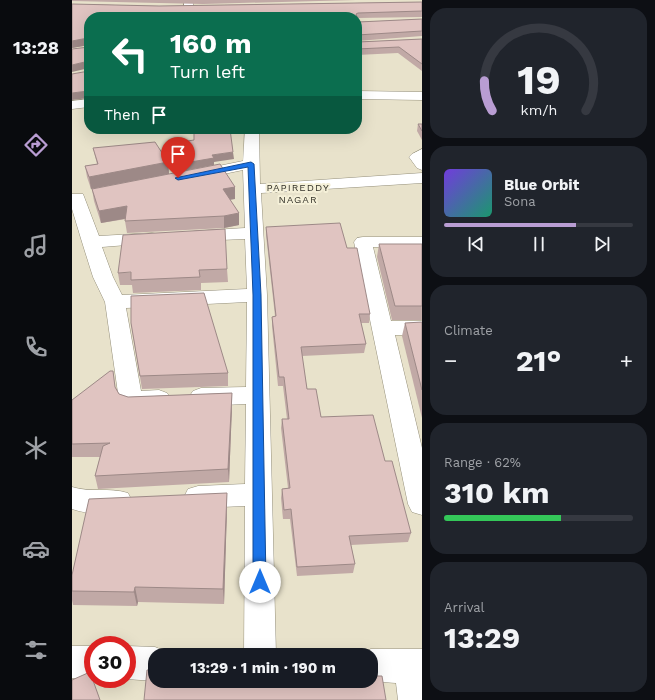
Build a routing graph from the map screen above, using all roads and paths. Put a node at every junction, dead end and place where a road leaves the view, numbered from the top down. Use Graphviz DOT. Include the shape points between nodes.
graph roads {
  1 [pos="362,95"];
  2 [pos="422,96"];
  3 [pos="84,104"];
  4 [pos="72,105"];
  5 [pos="252,134"];
  6 [pos="422,154"];
  7 [pos="251,164"];
  8 [pos="422,165"];
  9 [pos="183,178"];
  10 [pos="422,178"];
  11 [pos="252,189"];
  12 [pos="80,198"];
  13 [pos="254,233"];
  14 [pos="91,242"];
  15 [pos="422,242"];
  16 [pos="257,295"];
  17 [pos="115,302"];
  18 [pos="383,328"];
  19 [pos="422,328"];
  20 [pos="258,395"];
  21 [pos="259,494"];
  22 [pos="72,498"];
  23 [pos="171,498"];
  24 [pos="140,500"];
  25 [pos="422,504"];
  26 [pos="260,648"];
  27 [pos="72,662"];
  28 [pos="84,663"];
  29 [pos="136,663"];
  30 [pos="148,664"];
  31 [pos="378,666"];
  32 [pos="416,666"];
  33 [pos="415,700"];
  1 -- 2 [label="street"];
  3 -- 4 [label="street"];
  5 -- 7 [label="street"];
  6 -- 8 [label="street" via="417,157"];
  7 -- 9 [label="street"];
  7 -- 11 [label="street"];
  10 -- 11 [label="street"];
  11 -- 13 [label="street"];
  12 -- 14 [label="street"];
  13 -- 14 [label="street"];
  13 -- 16 [label="street"];
  14 -- 17 [label="street"];
  15 -- 18 [label="street" via="363,242"];
  16 -- 17 [label="street"];
  16 -- 20 [label="street"];
  17 -- 20 [label="street" via="131,400"];
  18 -- 19 [label="street"];
  18 -- 25 [label="street"];
  20 -- 21 [label="street"];
  21 -- 23 [label="street"];
  21 -- 26 [label="street"];
  22 -- 24 [label="street" via="84,502"];
  27 -- 28 [label="street"];
  29 -- 30 [label="street"];
  31 -- 32 [label="street"];
  32 -- 33 [label="street"];
}
